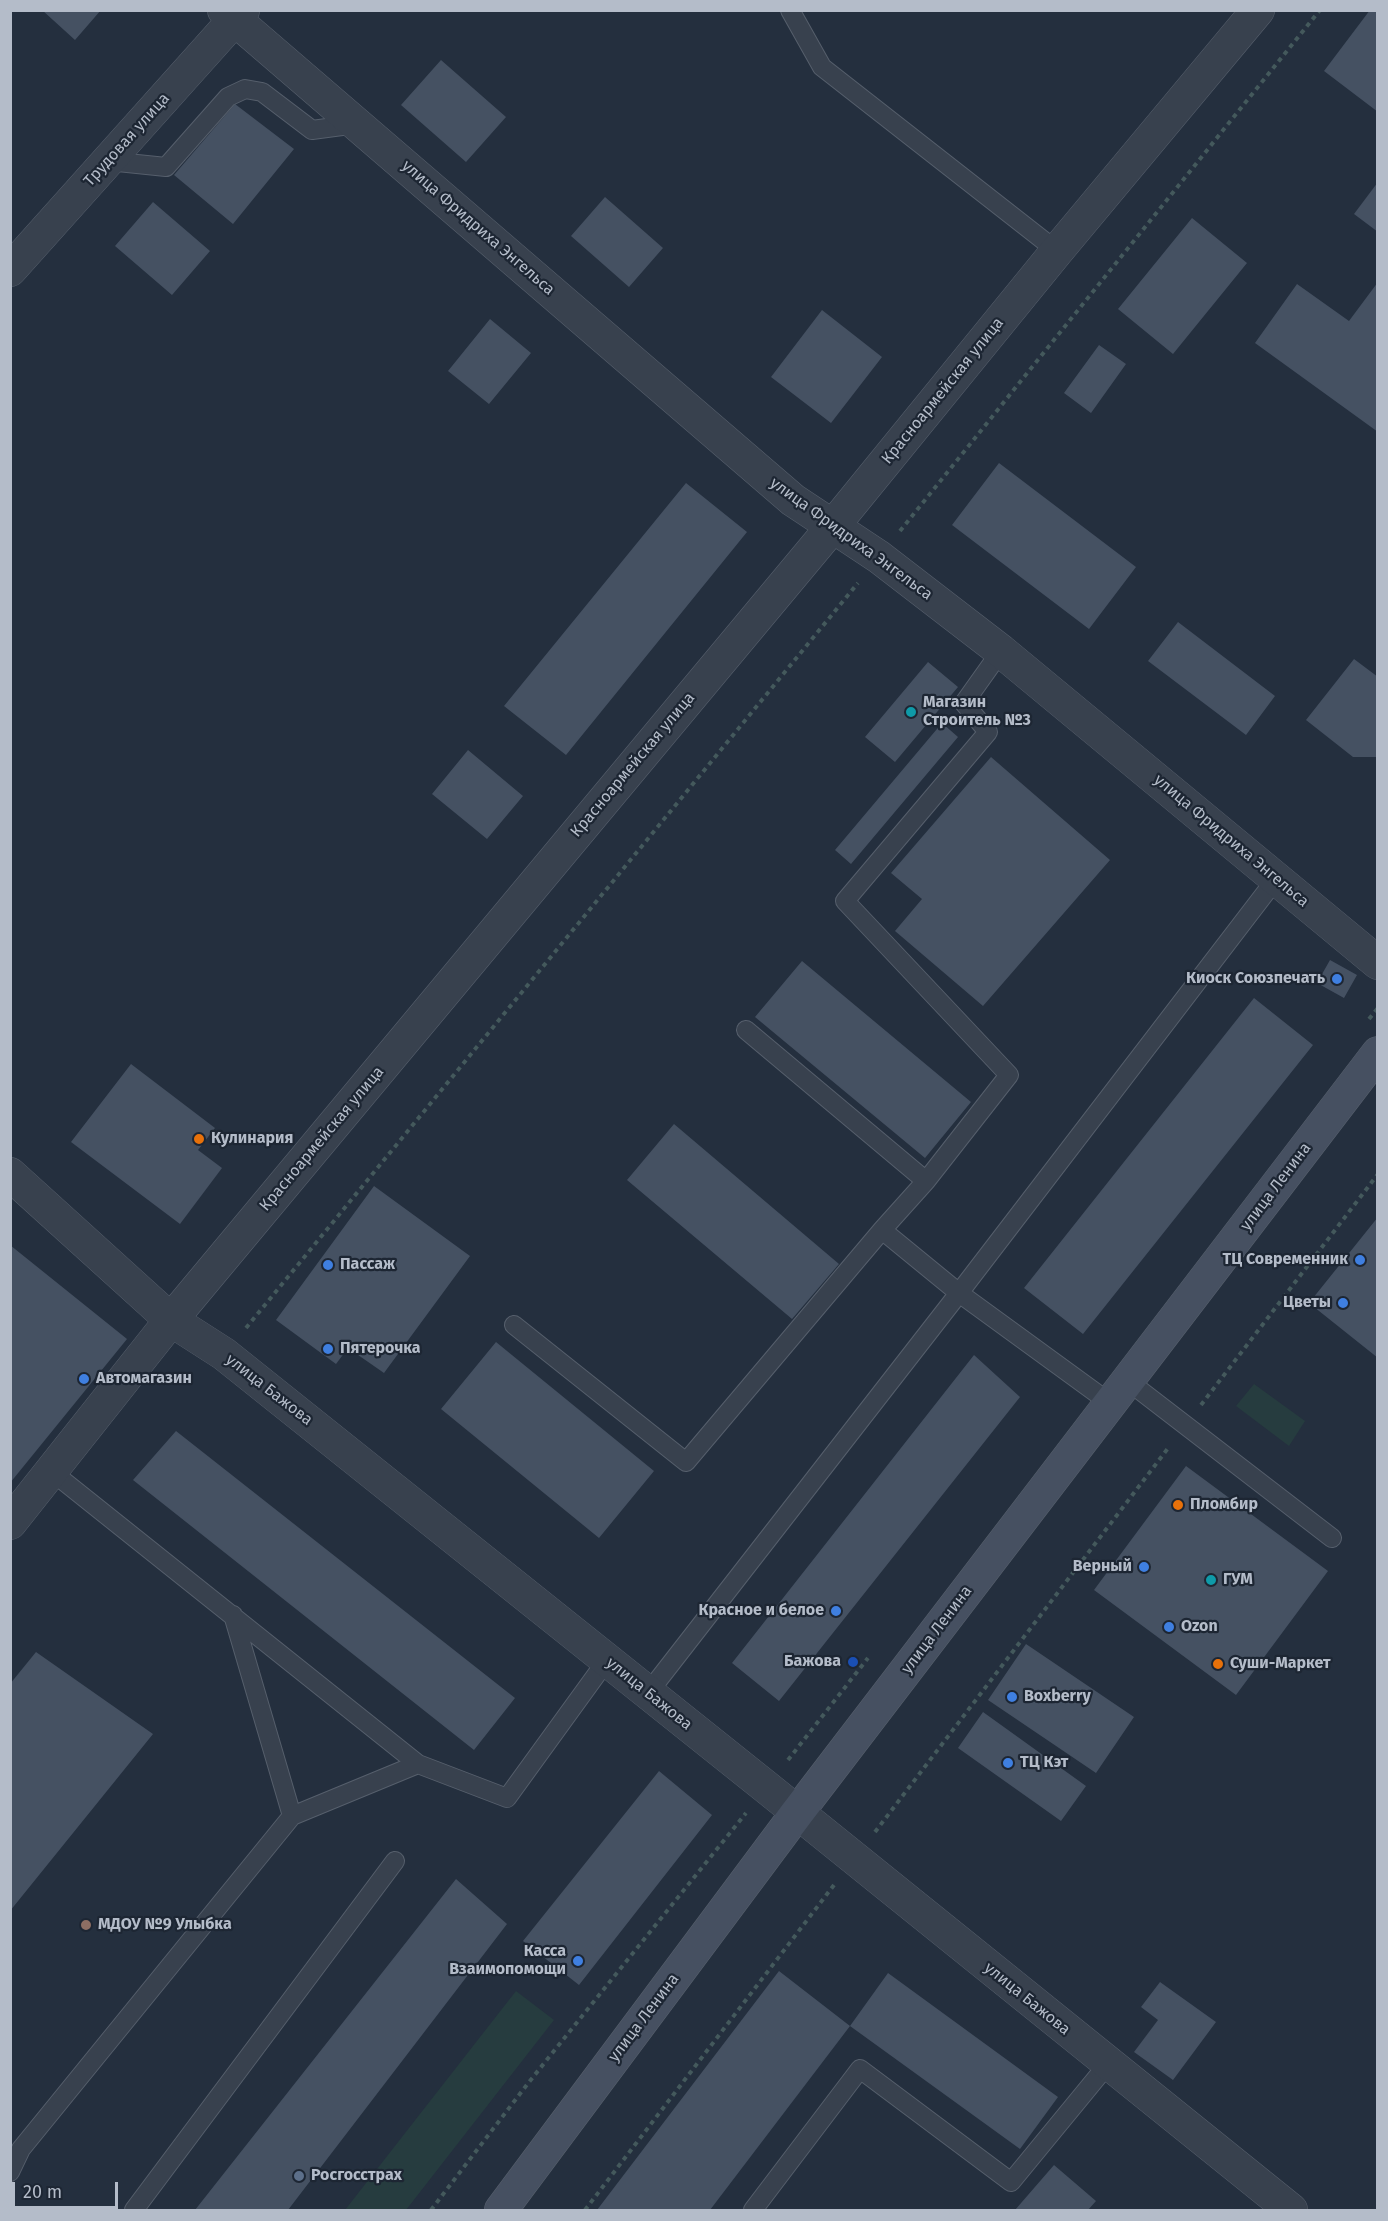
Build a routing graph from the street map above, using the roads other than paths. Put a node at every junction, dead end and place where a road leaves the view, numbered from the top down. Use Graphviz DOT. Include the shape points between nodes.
graph roads {
  1 [pos="790,10"];
  2 [pos="1258,10"];
  3 [pos="234,14"];
  4 [pos="357,124"];
  5 [pos="108,161"];
  6 [pos="1058,251"];
  7 [pos="10,270"];
  8 [pos="833,526"];
  9 [pos="1001,651"];
  10 [pos="1276,879"];
  11 [pos="1377,963"];
  12 [pos="746,1030"];
  13 [pos="1377,1053"];
  14 [pos="10,1174"];
  15 [pos="926,1181"];
  16 [pos="882,1230"];
  17 [pos="959,1293"];
  18 [pos="171,1320"];
  19 [pos="514,1325"];
  20 [pos="1119,1392"];
  21 [pos="51,1471"];
  22 [pos="10,1522"];
  23 [pos="1332,1538"];
  24 [pos="233,1615"];
  25 [pos="607,1660"];
  26 [pos="648,1693"];
  27 [pos="418,1764"];
  28 [pos="797,1813"];
  29 [pos="292,1816"];
  30 [pos="395,1861"];
  31 [pos="1108,2064"];
  32 [pos="10,2172"];
  33 [pos="134,2211"];
  34 [pos="501,2211"];
  35 [pos="753,2211"];
  36 [pos="1291,2211"];
  1 -- 6 [label="lane" via="822,67"];
  2 -- 6 [label="street, Красноармейская улица"];
  3 -- 4 [label="street, улица Фридриха Энгельса"];
  3 -- 5 [label="street, Трудовая улица"];
  4 -- 5 [label="lane" via="312,130 262,92 244,89 228,97 166,168"];
  4 -- 8 [label="street, улица Фридриха Энгельса" via="793,500"];
  5 -- 7 [label="street, Трудовая улица"];
  6 -- 8 [label="street, Красноармейская улица"];
  8 -- 9 [label="street, улица Фридриха Энгельса"];
  8 -- 18 [label="street, Красноармейская улица"];
  9 -- 10 [label="street, улица Фридриха Энгельса"];
  9 -- 15 [label="lane" via="964,703 987,732 846,901 1009,1075"];
  10 -- 11 [label="street, улица Фридриха Энгельса"];
  10 -- 17 [label="lane"];
  12 -- 15 [label="lane"];
  13 -- 20 [label="street, улица Ленина"];
  14 -- 18 [label="street, улица Бажова"];
  15 -- 16 [label="lane"];
  16 -- 17 [label="lane"];
  16 -- 19 [label="lane" via="686,1462"];
  17 -- 20 [label="lane"];
  17 -- 26 [label="lane"];
  18 -- 21 [label="street, Красноармейская улица"];
  18 -- 25 [label="street, улица Бажова" via="224,1354"];
  20 -- 23 [label="lane" via="1185,1427"];
  20 -- 28 [label="street, улица Ленина"];
  21 -- 22 [label="street, Красноармейская улица"];
  21 -- 24 [label="lane"];
  24 -- 27 [label="lane"];
  24 -- 29 [label="lane"];
  25 -- 26 [label="street, улица Бажова"];
  25 -- 27 [label="lane" via="507,1798"];
  26 -- 28 [label="street, улица Бажова"];
  27 -- 29 [label="lane"];
  28 -- 31 [label="street, улица Бажова"];
  28 -- 34 [label="street, улица Ленина"];
  29 -- 32 [label="lane" via="21,2149"];
  30 -- 33 [label="lane"];
  31 -- 35 [label="lane" via="1011,2182 860,2069"];
  31 -- 36 [label="street, улица Бажова"];
}
